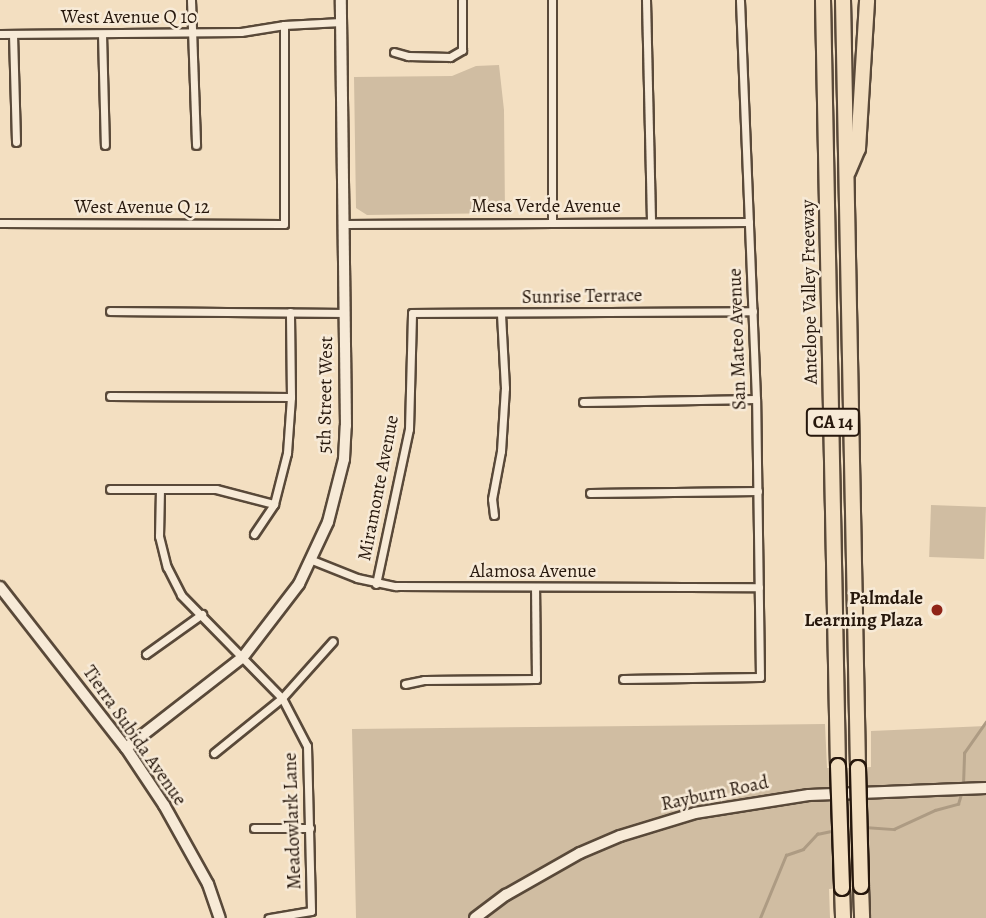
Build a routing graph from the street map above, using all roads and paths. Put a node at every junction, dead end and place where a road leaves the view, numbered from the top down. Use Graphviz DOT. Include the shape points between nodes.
graph roads {
  1 [pos="191,0"];
  2 [pos="341,0"];
  3 [pos="462,0"];
  4 [pos="552,0"];
  5 [pos="646,0"];
  6 [pos="740,0"];
  7 [pos="814,0"];
  8 [pos="823,0"];
  9 [pos="843,0"];
  10 [pos="867,0"];
  11 [pos="341,22"];
  12 [pos="284,25"];
  13 [pos="191,33"];
  14 [pos="0,34"];
  15 [pos="13,34"];
  16 [pos="102,34"];
  17 [pos="394,52"];
  18 [pos="824,78"];
  19 [pos="16,142"];
  20 [pos="105,145"];
  21 [pos="196,145"];
  22 [pos="846,176"];
  23 [pos="552,222"];
  24 [pos="650,222"];
  25 [pos="749,222"];
  26 [pos="0,223"];
  27 [pos="344,224"];
  28 [pos="110,311"];
  29 [pos="753,311"];
  30 [pos="290,312"];
  31 [pos="344,313"];
  32 [pos="412,313"];
  33 [pos="501,314"];
  34 [pos="110,396"];
  35 [pos="291,397"];
  36 [pos="756,399"];
  37 [pos="583,402"];
  38 [pos="110,489"];
  39 [pos="160,489"];
  40 [pos="758,491"];
  41 [pos="590,493"];
  42 [pos="274,504"];
  43 [pos="494,515"];
  44 [pos="254,534"];
  45 [pos="312,560"];
  46 [pos="376,584"];
  47 [pos="0,587"];
  48 [pos="760,587"];
  49 [pos="535,588"];
  50 [pos="202,614"];
  51 [pos="333,640"];
  52 [pos="146,654"];
  53 [pos="243,657"];
  54 [pos="623,679"];
  55 [pos="405,684"];
  56 [pos="282,698"];
  57 [pos="126,748"];
  58 [pos="214,753"];
  59 [pos="986,788"];
  60 [pos="254,828"];
  61 [pos="310,828"];
  62 [pos="220,918"];
  63 [pos="269,918"];
  64 [pos="475,918"];
  65 [pos="843,918"];
  66 [pos="862,918"];
  1 -- 13 [label="street"];
  2 -- 11 [label="street, 5th Street West"];
  3 -- 17 [label="street" via="462,50 450,57"];
  4 -- 23 [label="street"];
  5 -- 24 [label="street"];
  6 -- 25 [label="street, San Mateo Avenue"];
  7 -- 18 [label="highway" via="816,50"];
  8 -- 18 [label="highway, Antelope Valley Freeway / CA 14"];
  9 -- 22 [label="highway, Antelope Valley Freeway / CA 14"];
  10 -- 22 [label="highway" via="858,149"];
  11 -- 12 [label="street, West Avenue Q 10"];
  11 -- 27 [label="street, 5th Street West"];
  12 -- 13 [label="street, West Avenue Q 10"];
  12 -- 26 [label="street, West Avenue Q 12" via="284,224"];
  13 -- 16 [label="street, West Avenue Q 10"];
  13 -- 21 [label="street"];
  14 -- 15 [label="street, West Avenue Q 10"];
  15 -- 16 [label="street, West Avenue Q 10"];
  15 -- 19 [label="street"];
  16 -- 20 [label="street"];
  18 -- 65 [label="highway, Antelope Valley Freeway / CA 14, bridge"];
  22 -- 66 [label="highway, Antelope Valley Freeway / CA 14, bridge"];
  23 -- 24 [label="street, Mesa Verde Avenue"];
  23 -- 27 [label="street, Mesa Verde Avenue"];
  24 -- 25 [label="street, Mesa Verde Avenue"];
  25 -- 29 [label="street, San Mateo Avenue"];
  27 -- 31 [label="street, 5th Street West"];
  28 -- 30 [label="street"];
  29 -- 33 [label="street, Sunrise Terrace"];
  29 -- 36 [label="street, San Mateo Avenue"];
  30 -- 31 [label="street"];
  30 -- 35 [label="street"];
  31 -- 45 [label="street, 5th Street West" via="344,459 328,522"];
  32 -- 33 [label="street, Sunrise Terrace"];
  32 -- 46 [label="street, Miramonte Avenue" via="409,429"];
  33 -- 43 [label="street" via="505,388"];
  34 -- 35 [label="street"];
  35 -- 42 [label="street" via="287,453"];
  36 -- 37 [label="street"];
  36 -- 40 [label="street, San Mateo Avenue"];
  38 -- 39 [label="street"];
  39 -- 42 [label="street" via="216,489"];
  39 -- 50 [label="street, Meadowlark Lane" via="159,536 167,567 181,595"];
  40 -- 41 [label="street"];
  40 -- 48 [label="street, San Mateo Avenue"];
  42 -- 44 [label="street"];
  45 -- 46 [label="street, Alamosa Avenue"];
  45 -- 53 [label="street, 5th Street West" via="283,607"];
  46 -- 49 [label="street, Alamosa Avenue"];
  47 -- 57 [label="street, Tierra Subida Avenue"];
  48 -- 49 [label="street, Alamosa Avenue"];
  48 -- 54 [label="street, San Mateo Avenue" via="761,677"];
  49 -- 55 [label="street" via="536,678"];
  50 -- 52 [label="street"];
  50 -- 53 [label="street, Meadowlark Lane"];
  51 -- 56 [label="street"];
  53 -- 56 [label="street, Meadowlark Lane"];
  53 -- 57 [label="street, 5th Street West"];
  56 -- 58 [label="street"];
  56 -- 61 [label="street, Meadowlark Lane" via="307,746"];
  57 -- 62 [label="street, Tierra Subida Avenue" via="189,849"];
  59 -- 64 [label="street, Rayburn Road" via="809,795 695,813 580,853"];
  60 -- 61 [label="street"];
  61 -- 63 [label="street, Meadowlark Lane" via="311,911"];
}
